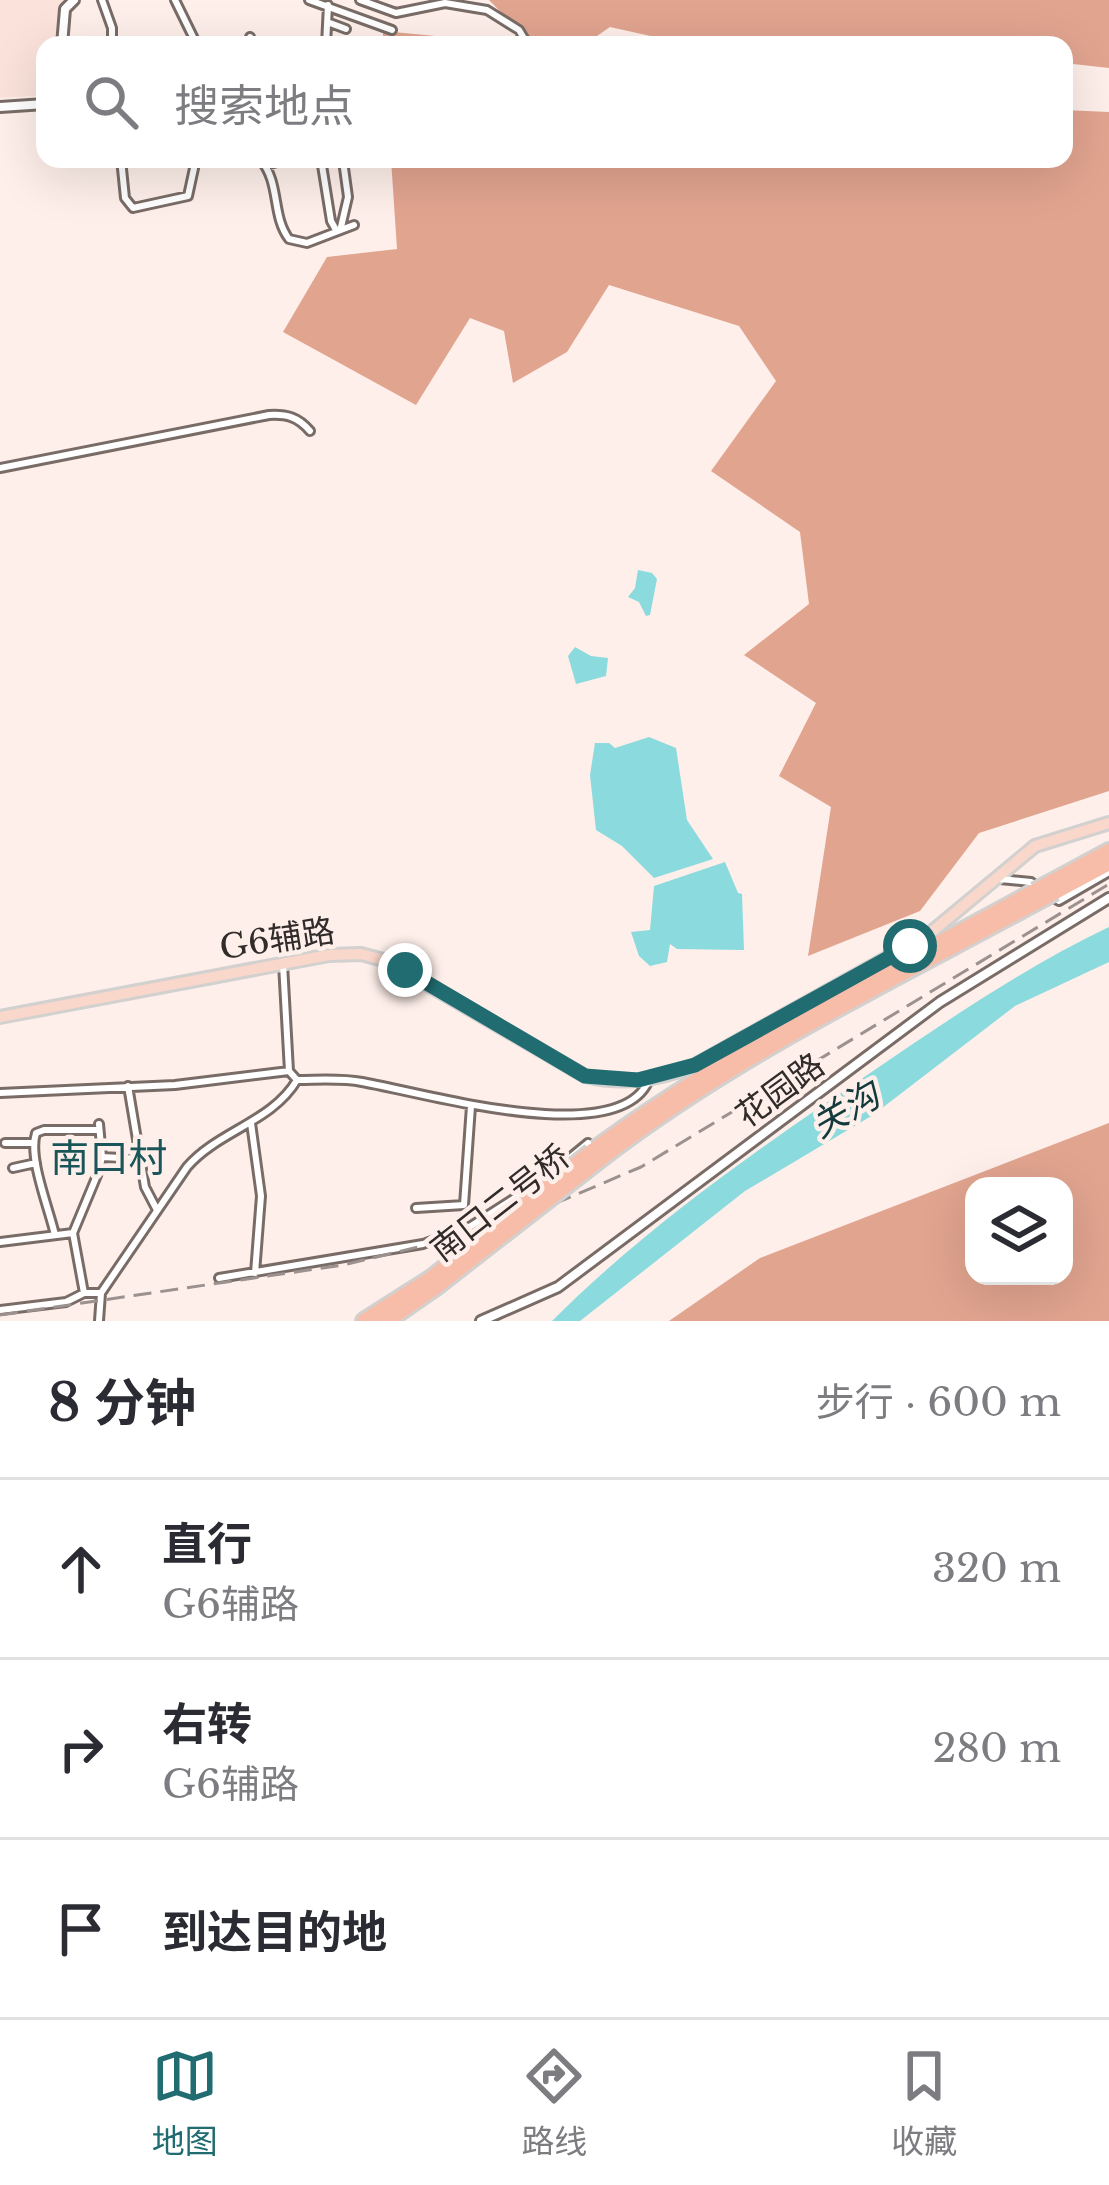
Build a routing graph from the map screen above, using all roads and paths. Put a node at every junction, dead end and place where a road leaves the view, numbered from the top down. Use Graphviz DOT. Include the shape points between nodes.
graph roads {
  1 [pos="74,0"];
  2 [pos="102,0"];
  3 [pos="176,0"];
  4 [pos="309,0"];
  5 [pos="360,0"];
  6 [pos="328,5"];
  7 [pos="330,23"];
  8 [pos="346,29"];
  9 [pos="392,30"];
  10 [pos="63,36"];
  11 [pos="112,36"];
  12 [pos="193,36"];
  13 [pos="328,36"];
  14 [pos="523,36"];
  15 [pos="36,105"];
  16 [pos="0,107"];
  17 [pos="122,168"];
  18 [pos="194,168"];
  19 [pos="266,168"];
  20 [pos="323,168"];
  21 [pos="344,168"];
  22 [pos="353,225"];
  23 [pos="339,228"];
  24 [pos="310,430"];
  25 [pos="0,468"];
  26 [pos="1109,823"];
  27 [pos="1109,851"];
  28 [pos="1109,863"];
  29 [pos="1109,872"];
  30 [pos="994,879"];
  31 [pos="1045,891"];
  32 [pos="1109,898"];
  33 [pos="283,964"];
  34 [pos="0,1017"];
  35 [pos="289,1071"];
  36 [pos="649,1078"];
  37 [pos="297,1080"];
  38 [pos="128,1086"];
  39 [pos="0,1093"];
  40 [pos="471,1106"];
  41 [pos="250,1121"];
  42 [pos="5,1143"];
  43 [pos="33,1143"];
  44 [pos="592,1152"];
  45 [pos="102,1157"];
  46 [pos="140,1159"];
  47 [pos="36,1163"];
  48 [pos="13,1168"];
  49 [pos="416,1208"];
  50 [pos="158,1210"];
  51 [pos="73,1233"];
  52 [pos="55,1235"];
  53 [pos="0,1242"];
  54 [pos="255,1274"];
  55 [pos="219,1278"];
  56 [pos="433,1283"];
  57 [pos="84,1292"];
  58 [pos="101,1293"];
  59 [pos="0,1310"];
  60 [pos="99,1321"];
  61 [pos="364,1321"];
  62 [pos="387,1321"];
  63 [pos="481,1321"];
  1 -- 10 [label="street"];
  2 -- 11 [label="street"];
  3 -- 12 [label="street"];
  4 -- 6 [label="street"];
  5 -- 14 [label="street" via="396,13 445,3 487,10"];
  6 -- 7 [label="street"];
  6 -- 9 [label="street"];
  7 -- 8 [label="street"];
  7 -- 13 [label="street"];
  15 -- 16 [label="street"];
  17 -- 18 [label="street" via="134,208 188,196"];
  19 -- 23 [label="street" via="289,239 307,243"];
  20 -- 23 [label="street"];
  21 -- 23 [label="street" via="348,197"];
  22 -- 23 [label="street"];
  24 -- 25 [label="street" via="285,414 269,415"];
  26 -- 30 [label="main road, G6辅路" via="1035,846"];
  27 -- 31 [label="highway"];
  28 -- 31 [label="highway"];
  29 -- 30 [label="street" via="1059,901 1031,882"];
  30 -- 36 [label="main road, G6辅路" via="910,946 695,1065"];
  31 -- 44 [label="highway, 南口二号桥" via="719,1064"];
  32 -- 63 [label="street, 花园路" via="940,1002 558,1287"];
  33 -- 34 [label="main road, G6辅路"];
  33 -- 35 [label="street"];
  33 -- 36 [label="main road, G6辅路" via="374,956 585,1076"];
  35 -- 37 [label="street"];
  35 -- 38 [label="street"];
  36 -- 40 [label="street" via="622,1107 557,1114"];
  37 -- 40 [label="street" via="358,1081"];
  37 -- 41 [label="street" via="285,1099"];
  38 -- 39 [label="street"];
  38 -- 46 [label="street"];
  40 -- 49 [label="street" via="464,1205"];
  41 -- 50 [label="street" via="200,1153"];
  41 -- 54 [label="street" via="261,1196"];
  42 -- 43 [label="street"];
  43 -- 45 [label="street" via="44,1130 99,1127"];
  43 -- 47 [label="street"];
  44 -- 54 [label="street" via="471,1226 423,1244"];
  44 -- 56 [label="highway, 南口二号桥, bridge"];
  45 -- 46 [label="street"];
  45 -- 51 [label="street"];
  46 -- 50 [label="street"];
  47 -- 48 [label="street"];
  47 -- 52 [label="street"];
  50 -- 58 [label="street"];
  51 -- 52 [label="street"];
  51 -- 57 [label="street"];
  52 -- 53 [label="street"];
  54 -- 55 [label="street"];
  56 -- 61 [label="highway"];
  56 -- 62 [label="highway"];
  57 -- 58 [label="street"];
  57 -- 59 [label="street" via="66,1302"];
  58 -- 60 [label="street"];
}
